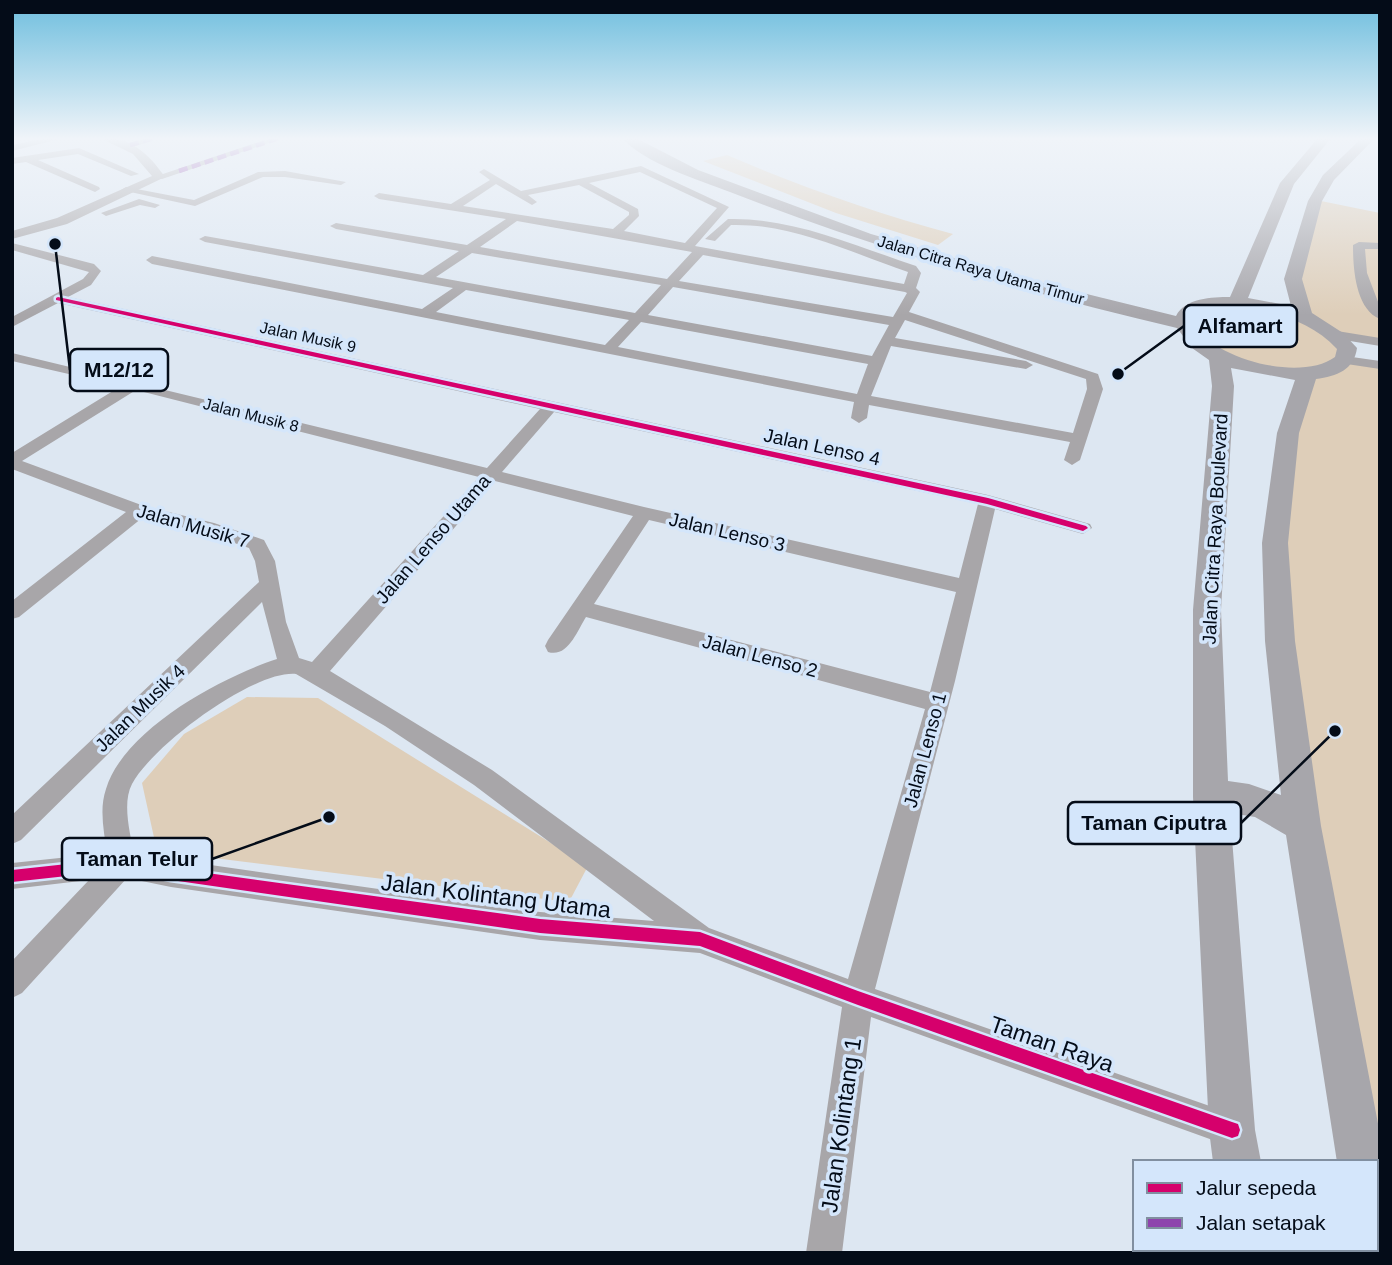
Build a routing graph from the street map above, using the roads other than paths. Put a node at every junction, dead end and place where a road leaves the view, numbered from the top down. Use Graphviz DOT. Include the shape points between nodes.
graph roads {
  1 [pos="111,197"];
  2 [pos="163,197"];
  3 [pos="209,197"];
  4 [pos="385,197"];
  5 [pos="470,197"];
  6 [pos="525,197"];
  7 [pos="608,197"];
  8 [pos="704,197"];
  9 [pos="756,197"];
  10 [pos="794,197"];
  11 [pos="1281,197"];
  12 [pos="1317,197"];
  13 [pos="87,208"];
  14 [pos="454,208"];
  15 [pos="180,212"];
  16 [pos="796,213"];
  17 [pos="516,217"];
  18 [pos="766,225"];
  19 [pos="337,226"];
  20 [pos="573,227"];
  21 [pos="615,233"];
  22 [pos="12,235"];
  23 [pos="205,239"];
  24 [pos="12,246"];
  25 [pos="1380,246"];
  26 [pos="471,249"];
  27 [pos="694,249"];
  28 [pos="152,260"];
  29 [pos="402,274"];
  30 [pos="427,278"];
  31 [pos="1246,282"];
  32 [pos="670,284"];
  33 [pos="465,285"];
  34 [pos="909,289"];
  35 [pos="1298,294"];
  36 [pos="58,299"];
  37 [pos="362,301"];
  38 [pos="1237,302"];
  39 [pos="1147,303"];
  40 [pos="1176,303"];
  41 [pos="1376,304"];
  42 [pos="1198,307"];
  43 [pos="425,313"];
  44 [pos="1380,315"];
  45 [pos="640,316"];
  46 [pos="1303,316"];
  47 [pos="899,318"];
  48 [pos="12,323"];
  49 [pos="1184,324"];
  50 [pos="1337,335"];
  51 [pos="887,341"];
  52 [pos="1379,342"];
  53 [pos="610,348"];
  54 [pos="12,357"];
  55 [pos="1380,357"];
  56 [pos="1345,360"];
  57 [pos="878,361"];
  58 [pos="1380,365"];
  59 [pos="1221,372"];
  60 [pos="1093,377"];
  61 [pos="134,385"];
  62 [pos="1304,385"];
  63 [pos="861,400"];
  64 [pos="551,405"];
  65 [pos="859,418"];
  66 [pos="1079,439"];
  67 [pos="1072,460"];
  68 [pos="12,462"];
  69 [pos="489,475"];
  70 [pos="988,501"];
  71 [pos="139,512"];
  72 [pos="644,513"];
  73 [pos="1083,528"];
  74 [pos="269,584"];
  75 [pos="965,587"];
  76 [pos="20,601"];
  77 [pos="582,608"];
  78 [pos="12,612"];
  79 [pos="556,646"];
  80 [pos="290,665"];
  81 [pos="315,674"];
  82 [pos="937,704"];
  83 [pos="1210,797"];
  84 [pos="1303,827"];
  85 [pos="12,832"];
  86 [pos="122,864"];
  87 [pos="12,876"];
  88 [pos="700,939"];
  89 [pos="12,983"];
  90 [pos="858,998"];
  91 [pos="1235,1146"];
  92 [pos="1361,1160"];
  93 [pos="824,1253"];
  1 -- 13 [label="street"];
  2 -- 3 [label="street" via="195,203"];
  4 -- 14 [label="street"];
  5 -- 14 [label="street"];
  6 -- 20 [label="street"];
  7 -- 21 [label="street" via="634,211"];
  8 -- 27 [label="street" via="724,207"];
  9 -- 16 [label="main road, Jalan Citra Raya Utama Timur"];
  10 -- 39 [label="main road, Jalan Citra Raya Utama Timur" via="1058,280"];
  11 -- 31 [label="main road"];
  12 -- 35 [label="main road" via="1293,279"];
  13 -- 15 [label="street" via="108,214 142,202"];
  13 -- 22 [label="street" via="62,221"];
  14 -- 17 [label="street"];
  16 -- 18 [label="street"];
  16 -- 39 [label="main road, Jalan Citra Raya Utama Timur" via="956,266"];
  17 -- 20 [label="street"];
  17 -- 26 [label="street"];
  18 -- 27 [label="street" via="728,222"];
  18 -- 34 [label="street" via="912,269 915,273"];
  19 -- 26 [label="street"];
  20 -- 21 [label="street"];
  21 -- 27 [label="street"];
  23 -- 29 [label="street"];
  24 -- 36 [label="street" via="95,271 93,277"];
  25 -- 41 [label="street" via="1359,246 1359,267"];
  26 -- 30 [label="street"];
  26 -- 32 [label="street"];
  27 -- 32 [label="street"];
  27 -- 34 [label="street"];
  28 -- 37 [label="street"];
  29 -- 30 [label="street"];
  29 -- 37 [label="street"];
  30 -- 33 [label="street"];
  31 -- 35 [label="main road" via="1267,294"];
  31 -- 38 [label="main road"];
  32 -- 45 [label="street"];
  32 -- 47 [label="street"];
  33 -- 43 [label="street"];
  33 -- 45 [label="street"];
  34 -- 47 [label="street" via="914,292"];
  35 -- 46 [label="main road"];
  36 -- 48 [label="street"];
  36 -- 64 [label="street, Jalan Musik 9"];
  37 -- 43 [label="street"];
  38 -- 42 [label="main road"];
  38 -- 46 [label="main road"];
  39 -- 49 [label="main road, Jalan Citra Raya Utama Timur"];
  40 -- 42 [label="main road"];
  41 -- 44 [label="street" via="1373,309"];
  42 -- 49 [label="main road" via="1186,314"];
  43 -- 53 [label="street"];
  45 -- 53 [label="street"];
  45 -- 57 [label="street"];
  46 -- 50 [label="main road"];
  47 -- 51 [label="street"];
  47 -- 60 [label="street"];
  49 -- 59 [label="main road"];
  50 -- 52 [label="street"];
  50 -- 56 [label="main road" via="1347,348"];
  51 -- 57 [label="street"];
  51 -- 60 [label="street"];
  52 -- 55 [label="street" via="1374,348"];
  53 -- 63 [label="street"];
  54 -- 61 [label="street, Jalan Musik 8"];
  56 -- 58 [label="street"];
  56 -- 62 [label="main road"];
  57 -- 63 [label="street"];
  59 -- 62 [label="main road"];
  59 -- 83 [label="main road, Jalan Citra Raya Boulevard" via="1207,610"];
  60 -- 66 [label="street" via="1095,389"];
  61 -- 68 [label="street"];
  61 -- 69 [label="street, Jalan Musik 8"];
  62 -- 84 [label="main road" via="1288,433 1275,543 1280,641"];
  63 -- 65 [label="street"];
  63 -- 66 [label="street"];
  64 -- 69 [label="street, Jalan Lenso Utama"];
  64 -- 70 [label="street, Jalan Lenso 4"];
  66 -- 67 [label="street"];
  68 -- 71 [label="street, Jalan Musik 7"];
  69 -- 72 [label="street, Jalan Lenso 3"];
  69 -- 81 [label="street, Jalan Lenso Utama"];
  70 -- 73 [label="street, Jalan Lenso 4"];
  70 -- 75 [label="street, Jalan Lenso 1"];
  71 -- 74 [label="street, Jalan Musik 7" via="257,544"];
  71 -- 76 [label="street"];
  72 -- 75 [label="street, Jalan Lenso 3"];
  72 -- 77 [label="street"];
  74 -- 80 [label="street, Jalan Musik 7"];
  74 -- 85 [label="street, Jalan Musik 4"];
  75 -- 82 [label="street, Jalan Lenso 1"];
  76 -- 78 [label="street"];
  77 -- 79 [label="street"];
  77 -- 82 [label="street, Jalan Lenso 2"];
  80 -- 81 [label="street, Jalan Kolintang Utama"];
  80 -- 86 [label="street" via="185,712 148,748 119,784 116,817"];
  81 -- 88 [label="street, Jalan Kolintang Utama" via="409,727"];
  82 -- 90 [label="street, Jalan Lenso 1"];
  83 -- 84 [label="main road" via="1253,799 1273,806"];
  83 -- 91 [label="main road, Jalan Citra Raya Boulevard"];
  84 -- 92 [label="main road"];
  86 -- 87 [label="street, Jalan Kolintang Utama"];
  86 -- 88 [label="street, Jalan Kolintang Utama" via="540,926"];
  86 -- 89 [label="street"];
  88 -- 90 [label="street, Jalan Kolintang Utama"];
  90 -- 91 [label="street, Taman Raya"];
  90 -- 93 [label="street, Jalan Kolintang 1"];
}
